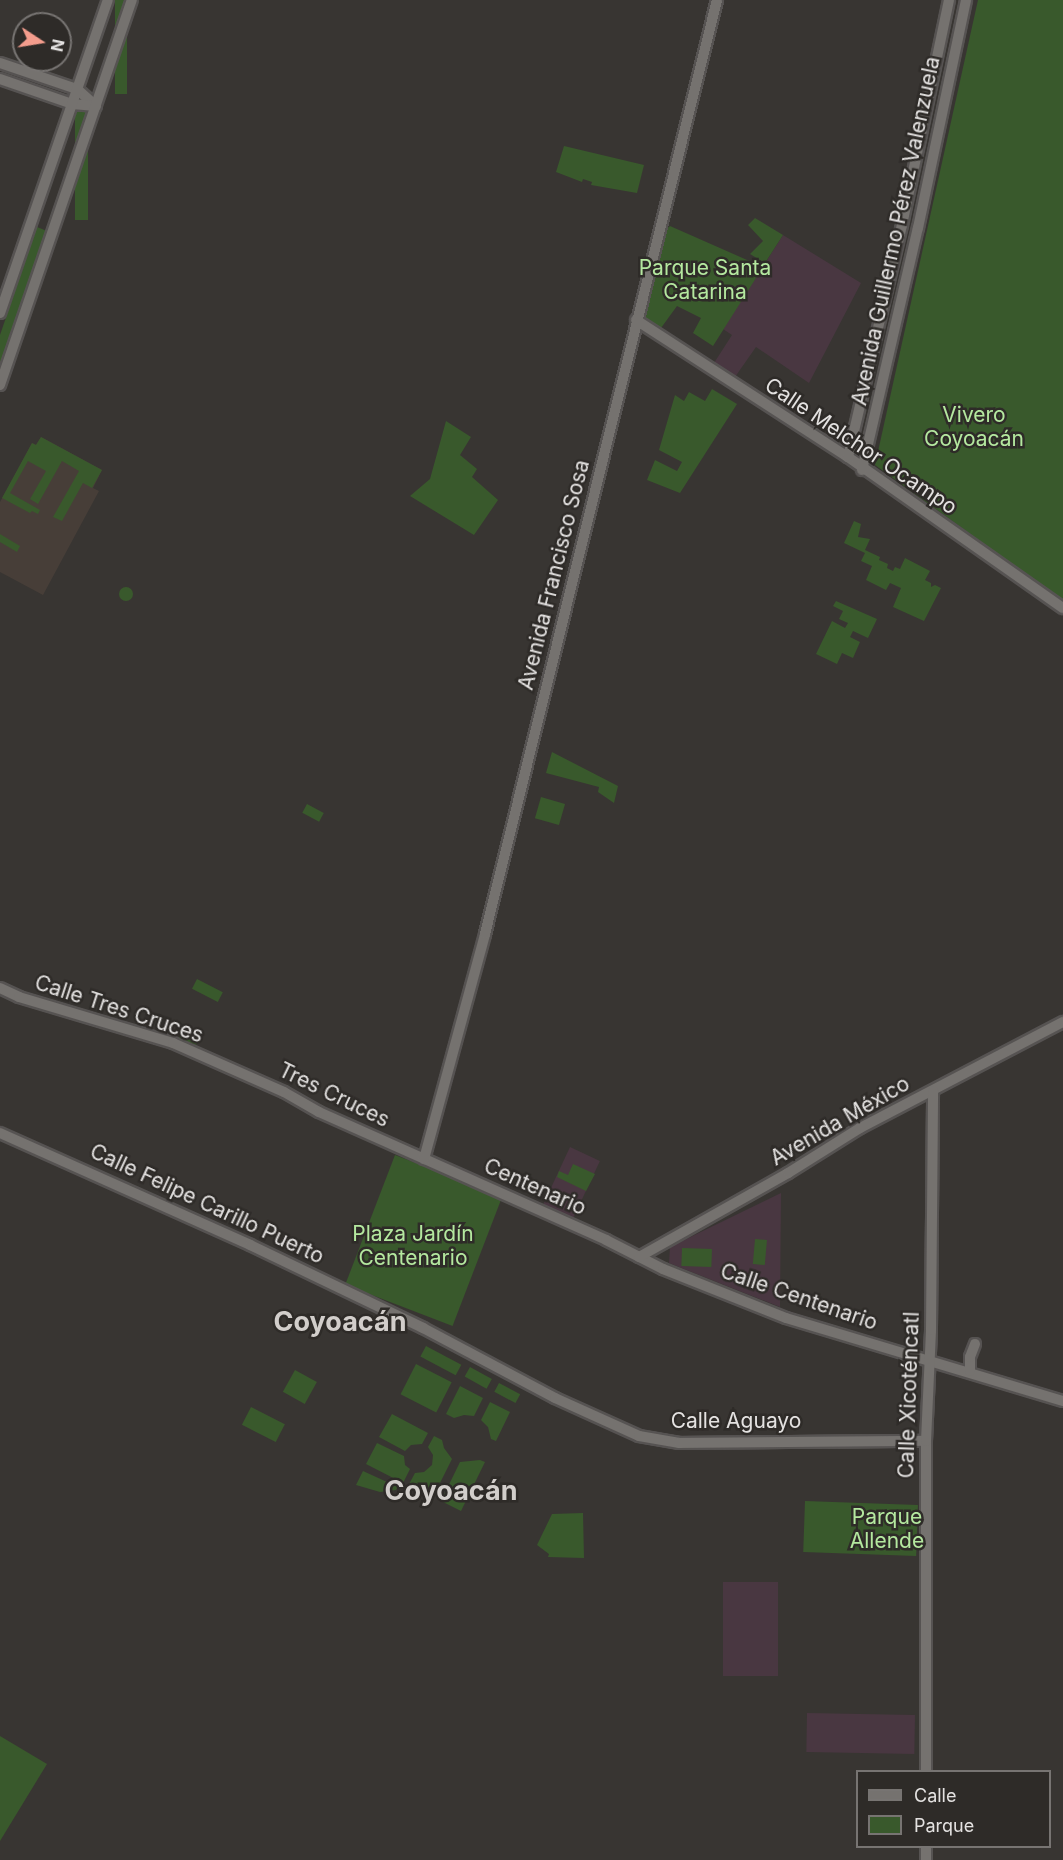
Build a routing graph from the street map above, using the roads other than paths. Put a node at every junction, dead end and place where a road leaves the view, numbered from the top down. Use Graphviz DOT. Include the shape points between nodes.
graph roads {
  1 [pos="108,0"];
  2 [pos="132,0"];
  3 [pos="717,0"];
  4 [pos="949,0"];
  5 [pos="966,0"];
  6 [pos="0,63"];
  7 [pos="0,79"];
  8 [pos="77,90"];
  9 [pos="72,104"];
  10 [pos="96,106"];
  11 [pos="0,313"];
  12 [pos="636,320"];
  13 [pos="0,385"];
  14 [pos="848,457"];
  15 [pos="865,472"];
  16 [pos="1063,608"];
  17 [pos="0,988"];
  18 [pos="1063,1022"];
  19 [pos="227,1066"];
  20 [pos="933,1091"];
  21 [pos="0,1133"];
  22 [pos="424,1159"];
  23 [pos="634,1254"];
  24 [pos="975,1344"];
  25 [pos="929,1360"];
  26 [pos="970,1371"];
  27 [pos="555,1398"];
  28 [pos="1063,1401"];
  29 [pos="926,1441"];
  30 [pos="926,1770"];
  1 -- 8 [label="street"];
  2 -- 10 [label="street"];
  3 -- 12 [label="street, Avenida Francisco Sosa"];
  4 -- 14 [label="street, Avenida Guillermo Pérez Valenzuela"];
  5 -- 15 [label="street, Avenida Guillermo Pérez Valenzuela"];
  6 -- 8 [label="street"];
  7 -- 9 [label="street"];
  8 -- 9 [label="street"];
  8 -- 10 [label="street"];
  9 -- 10 [label="street"];
  9 -- 11 [label="street"];
  10 -- 13 [label="street"];
  12 -- 14 [label="street, Calle Melchor Ocampo"];
  12 -- 22 [label="street, Avenida Francisco Sosa" via="494,900"];
  14 -- 15 [label="street, Calle Melchor Ocampo"];
  15 -- 16 [label="street, Calle Melchor Ocampo"];
  17 -- 19 [label="street, Calle Tres Cruces" via="135,1030"];
  18 -- 20 [label="street, Avenida México"];
  19 -- 22 [label="street, Tres Cruces"];
  20 -- 23 [label="street, Avenida México"];
  20 -- 25 [label="street, Calle Xicoténcatl"];
  21 -- 27 [label="street, Calle Felipe Carillo Puerto" via="336,1286"];
  22 -- 23 [label="street, Centenario"];
  23 -- 25 [label="street, Calle Centenario" via="786,1318"];
  24 -- 26 [label="street" via="969,1357"];
  25 -- 26 [label="street, Calle Centenario"];
  25 -- 29 [label="street, Calle Xicoténcatl"];
  26 -- 28 [label="street, Calle Centenario"];
  27 -- 29 [label="street, Calle Aguayo" via="639,1436 679,1443"];
  29 -- 30 [label="street, Calle Xicoténcatl"];
}
